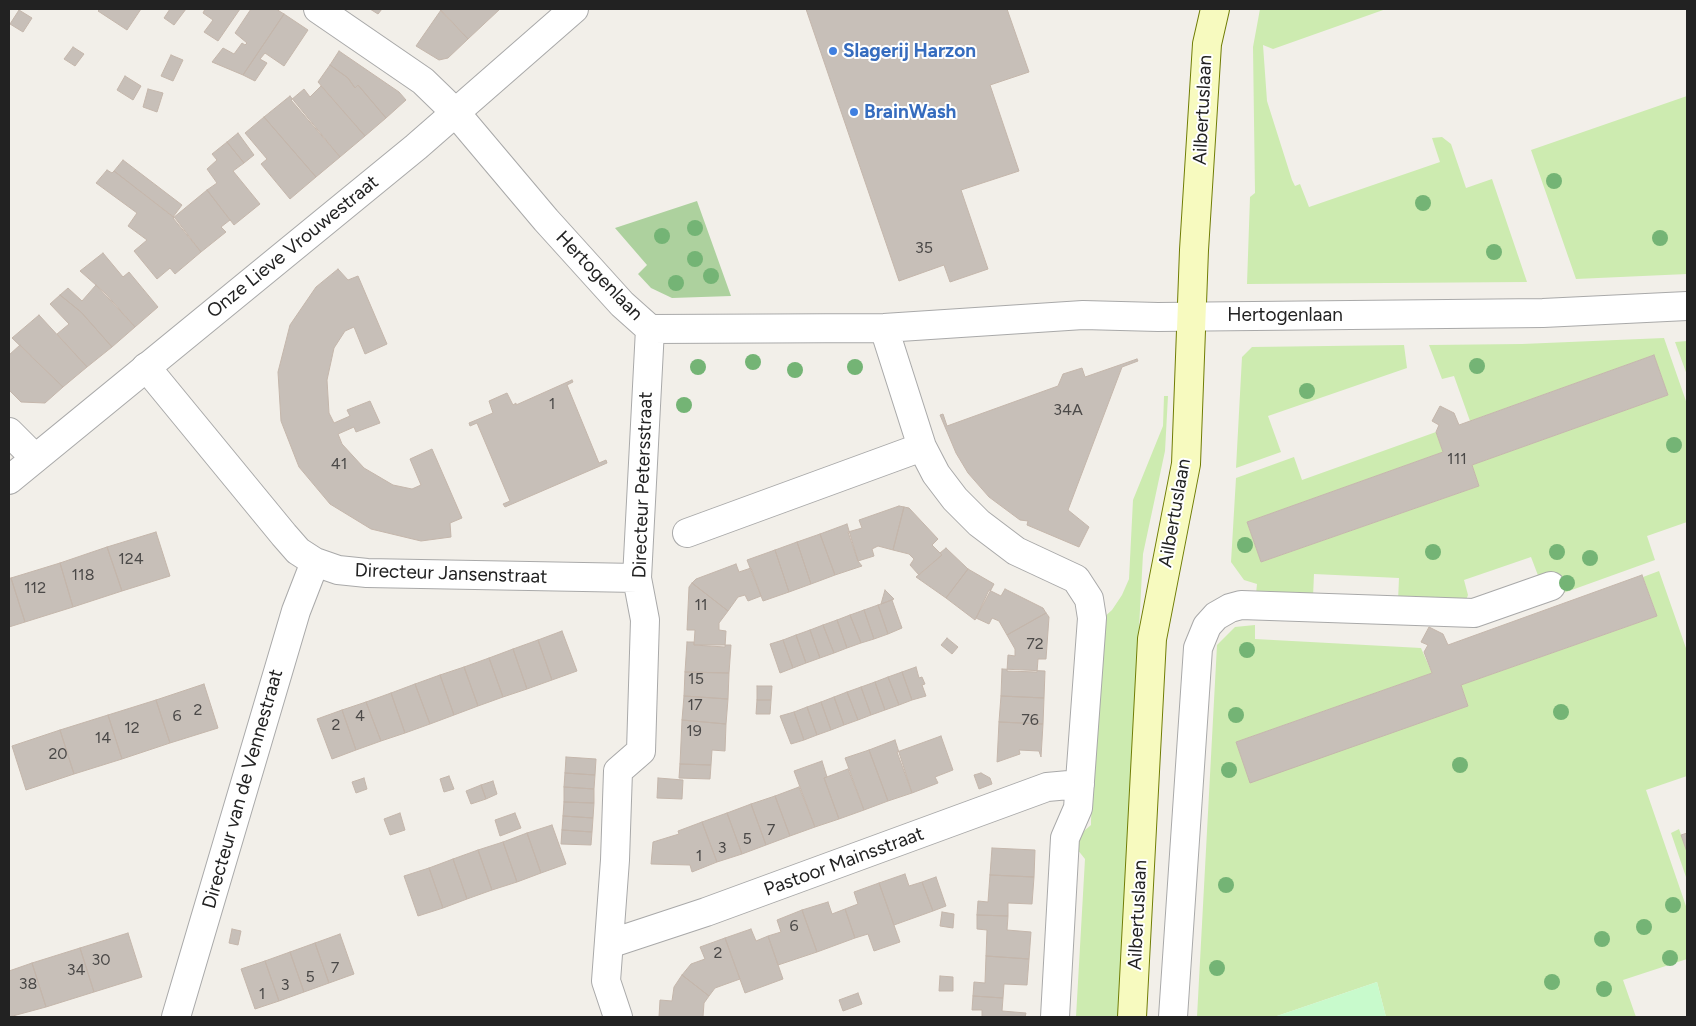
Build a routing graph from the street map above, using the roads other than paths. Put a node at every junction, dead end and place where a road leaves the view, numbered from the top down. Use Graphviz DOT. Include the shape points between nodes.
graph roads {
  1 [pos="318,9"];
  2 [pos="574,9"];
  3 [pos="1215,9"];
  4 [pos="455,112"];
  5 [pos="1687,306"];
  6 [pos="1193,316"];
  7 [pos="650,328"];
  8 [pos="884,328"];
  9 [pos="146,368"];
  10 [pos="9,432"];
  11 [pos="922,447"];
  12 [pos="35,458"];
  13 [pos="9,480"];
  14 [pos="687,533"];
  15 [pos="315,562"];
  16 [pos="637,578"];
  17 [pos="1551,586"];
  18 [pos="1080,784"];
  19 [pos="609,944"];
  20 [pos="176,1017"];
  21 [pos="618,1017"];
  22 [pos="1054,1017"];
  23 [pos="1132,1017"];
  24 [pos="1173,1017"];
  1 -- 4 [label="street, Hertogenlaan" via="424,81"];
  2 -- 4 [label="street, Onze Lieve Vrouwestraat"];
  3 -- 6 [label="main road, Ailbertuslaan" via="1207,44"];
  4 -- 7 [label="street, Hertogenlaan" via="596,276"];
  4 -- 9 [label="street, Onze Lieve Vrouwestraat"];
  5 -- 6 [label="street, Hertogenlaan" via="1543,314"];
  6 -- 8 [label="street, Hertogenlaan" via="1083,315"];
  6 -- 23 [label="main road, Ailbertuslaan" via="1186,464 1152,639"];
  7 -- 8 [label="street, Hertogenlaan"];
  7 -- 16 [label="street, Directeur Petersstraat"];
  8 -- 11 [label="street"];
  9 -- 12 [label="street, Onze Lieve Vrouwestraat"];
  9 -- 15 [label="street, Directeur Jansenstraat" via="298,552"];
  10 -- 12 [label="street"];
  11 -- 14 [label="street"];
  11 -- 18 [label="street" via="936,474 955,499 980,523 1016,551 1076,578 1089,599 1092,618"];
  12 -- 13 [label="street, Onze Lieve Vrouwestraat"];
  15 -- 16 [label="street, Directeur Jansenstraat" via="338,570 367,573"];
  15 -- 20 [label="street, Directeur van de Vennestraat" via="296,611"];
  16 -- 19 [label="street, Directeur Petersstraat" via="645,620 641,751 618,771"];
  17 -- 24 [label="street" via="1474,613 1242,605 1216,616 1207,626 1198,648"];
  18 -- 19 [label="street, Pastoor Mainsstraat" via="1047,787 706,912"];
  18 -- 22 [label="street" via="1078,808 1065,838"];
  19 -- 21 [label="street, Directeur Petersstraat" via="606,981"];
}
